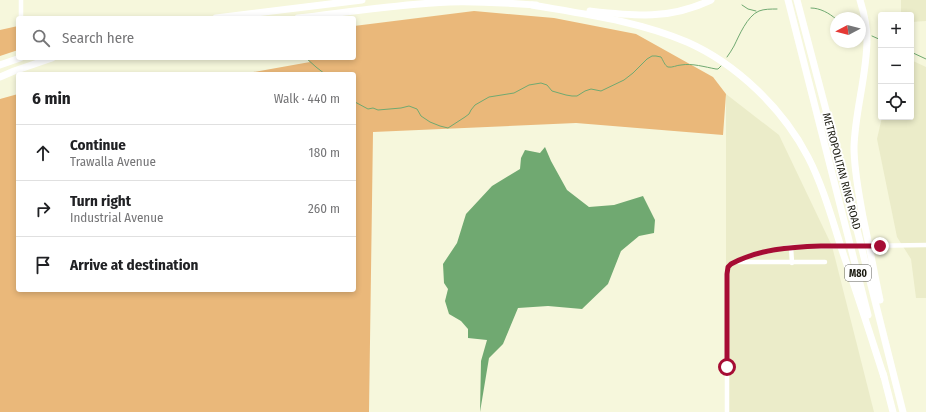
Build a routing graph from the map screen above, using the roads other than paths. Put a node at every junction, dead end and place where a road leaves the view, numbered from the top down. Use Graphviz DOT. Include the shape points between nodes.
graph roads {
  1 [pos="21,0"];
  2 [pos="362,0"];
  3 [pos="711,0"];
  4 [pos="788,0"];
  5 [pos="797,0"];
  6 [pos="860,0"];
  7 [pos="532,5"];
  8 [pos="21,16"];
  9 [pos="232,16"];
  10 [pos="316,16"];
  11 [pos="16,59"];
  12 [pos="46,60"];
  13 [pos="0,65"];
  14 [pos="0,76"];
  15 [pos="925,245"];
  16 [pos="791,247"];
  17 [pos="734,262"];
  18 [pos="792,262"];
  19 [pos="825,262"];
  20 [pos="884,377"];
  21 [pos="897,387"];
  22 [pos="727,412"];
  23 [pos="893,412"];
  24 [pos="903,412"];
  1 -- 8 [label="street"];
  2 -- 9 [label="highway"];
  3 -- 7 [label="highway" via="677,12 647,16"];
  4 -- 20 [label="highway, METROPOLITAN RING ROAD / M80"];
  5 -- 21 [label="highway, METROPOLITAN RING ROAD / M80"];
  6 -- 21 [label="highway" via="867,37 856,125 855,162 860,201"];
  7 -- 10 [label="highway" via="450,2"];
  7 -- 20 [label="highway" via="633,24 668,35 720,61 757,90 801,144 814,170"];
  11 -- 13 [label="highway"];
  12 -- 14 [label="highway"];
  15 -- 16 [label="street"];
  16 -- 17 [label="street" via="754,254"];
  16 -- 18 [label="street"];
  17 -- 18 [label="street"];
  17 -- 22 [label="street" via="727,269"];
  18 -- 19 [label="street"];
  20 -- 23 [label="highway, METROPOLITAN RING ROAD / M80"];
  21 -- 24 [label="highway, METROPOLITAN RING ROAD / M80"];
}
